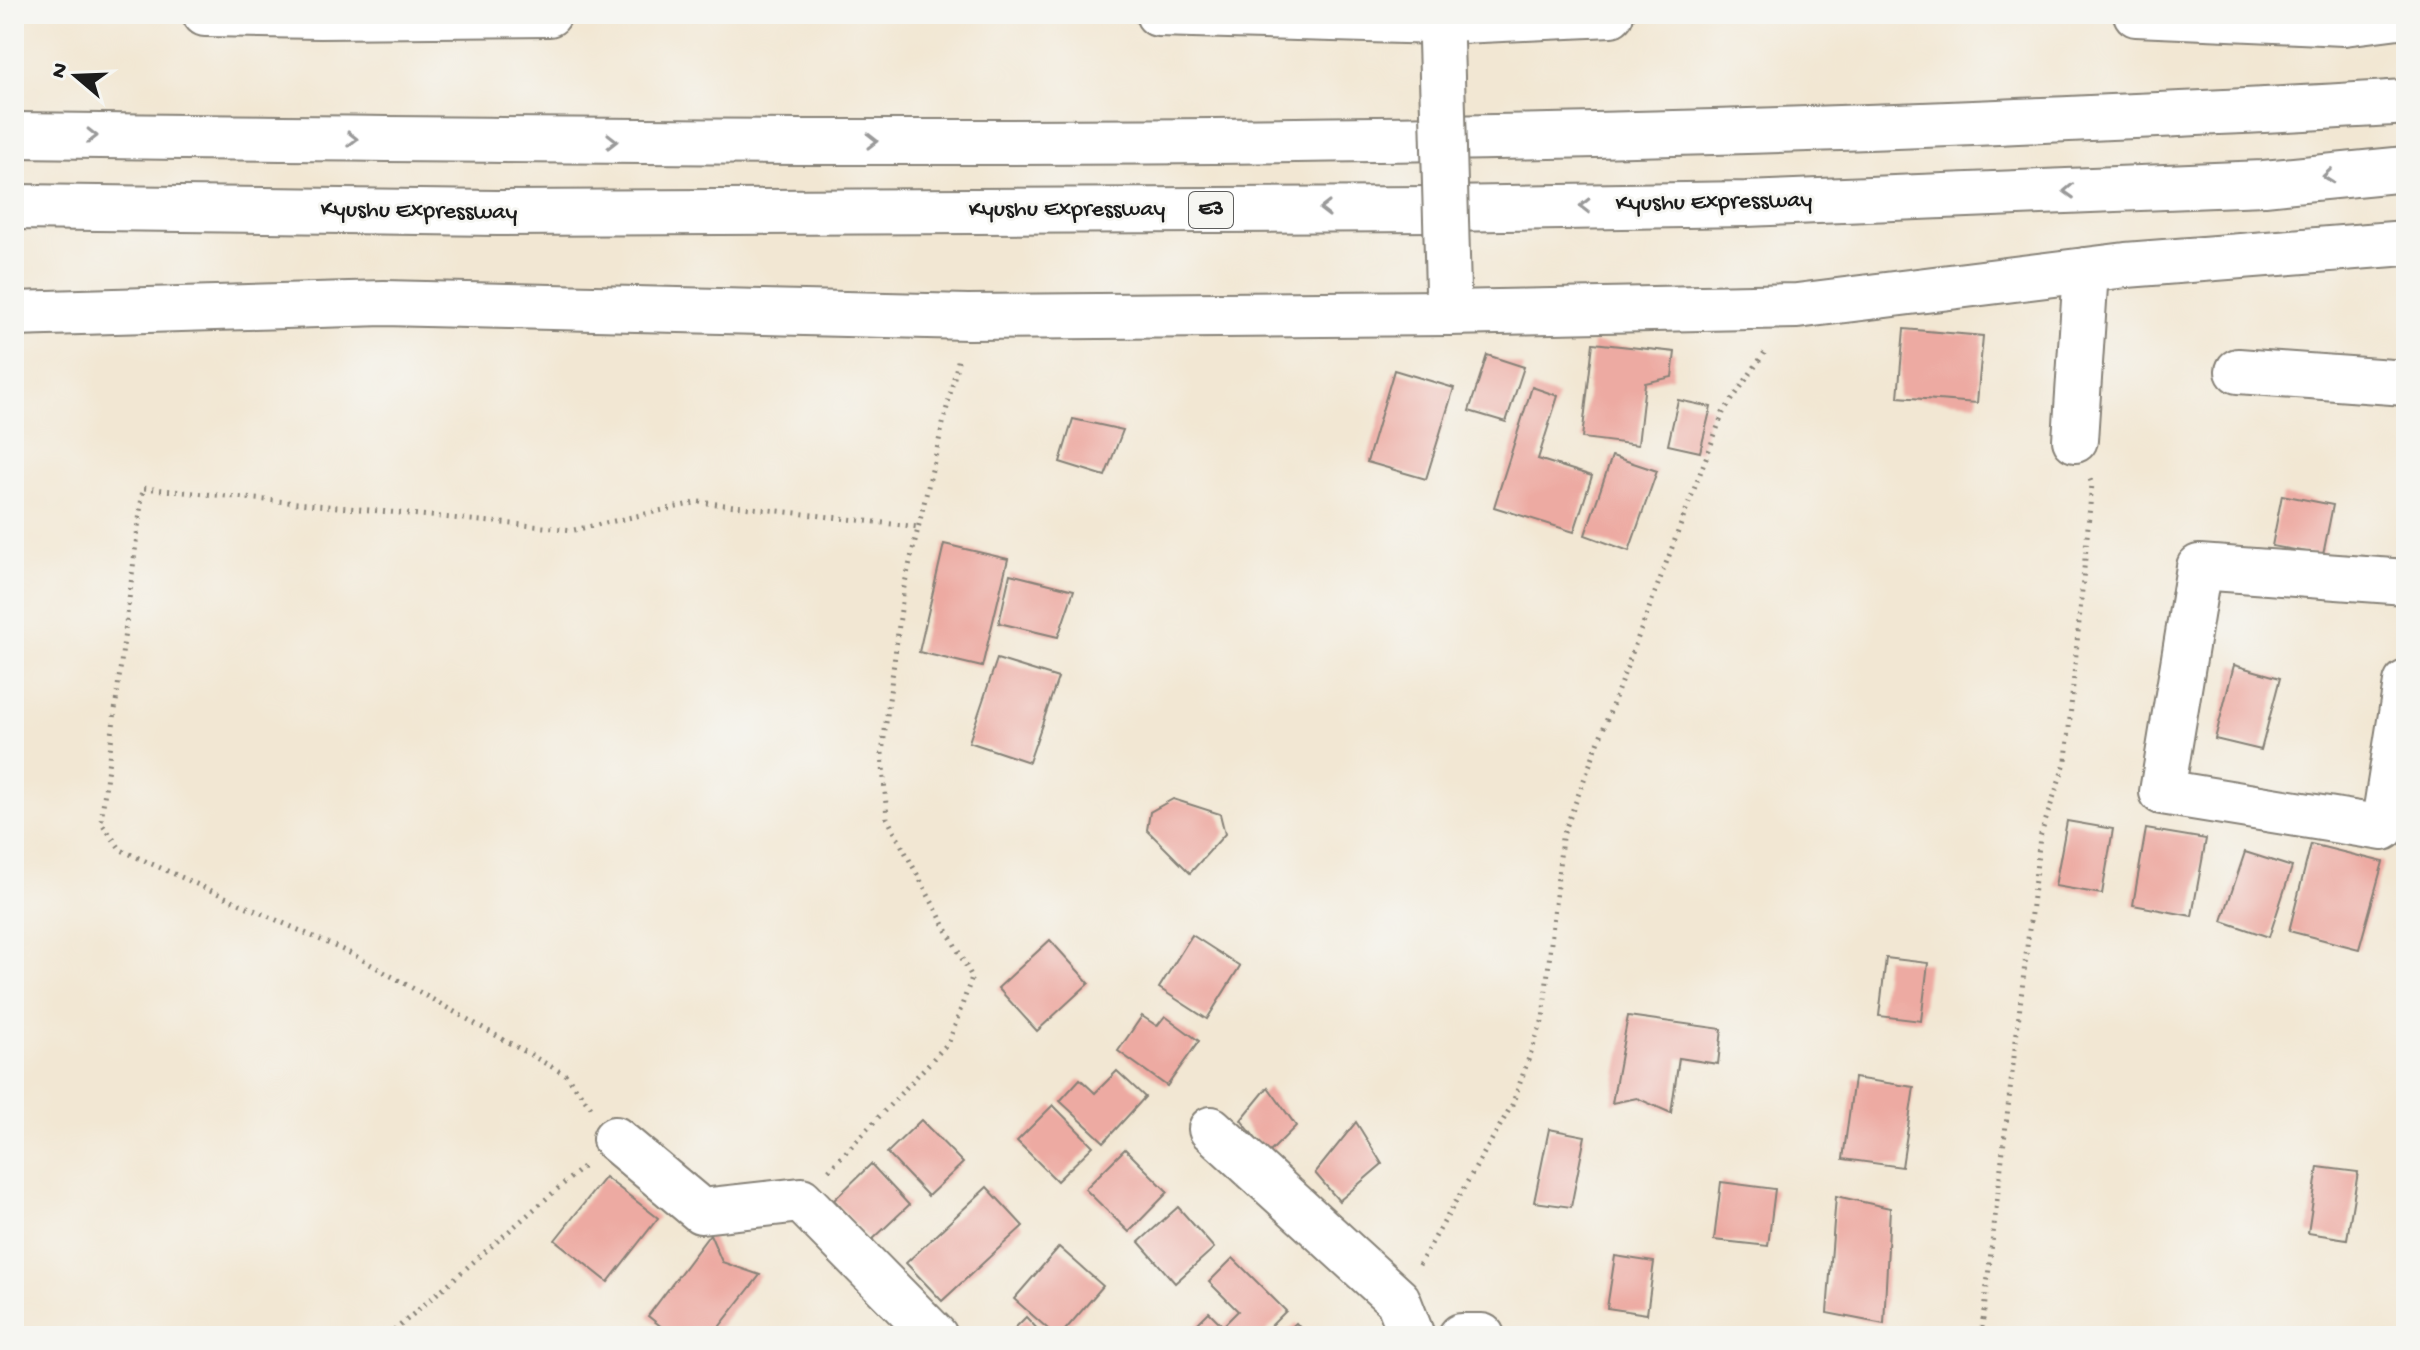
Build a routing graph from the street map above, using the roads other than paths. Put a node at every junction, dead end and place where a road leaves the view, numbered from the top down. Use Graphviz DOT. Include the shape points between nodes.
graph roads {
  1 [pos="205,14"];
  2 [pos="549,14"];
  3 [pos="1158,14"];
  4 [pos="1611,14"];
  5 [pos="2136,14"];
  6 [pos="2406,15"];
  7 [pos="1440,31"];
  8 [pos="2406,102"];
  9 [pos="14,135"];
  10 [pos="2406,169"];
  11 [pos="14,207"];
  12 [pos="2406,243"];
  13 [pos="2086,270"];
  14 [pos="1449,302"];
  15 [pos="14,314"];
  16 [pos="2238,371"];
  17 [pos="2406,383"];
  18 [pos="2075,440"];
  19 [pos="2406,582"];
  20 [pos="2406,683"];
  21 [pos="1211,1129"];
  22 [pos="615,1139"];
  23 [pos="1405,1318"];
  24 [pos="935,1336"];
  25 [pos="1461,1336"];
  26 [pos="1482,1336"];
  1 -- 2 [label="main road"];
  3 -- 7 [label="main road"];
  4 -- 7 [label="main road"];
  5 -- 6 [label="main road" via="2344,23"];
  7 -- 14 [label="main road, bridge"];
  9 -- 8 [label="main road, one-way" via="544,142 1411,140 1764,132"];
  10 -- 11 [label="main road, Kyushu Expressway / E3, one-way" via="2264,183 1746,204 1445,209 513,213"];
  12 -- 13 [label="main road"];
  13 -- 14 [label="main road" via="1797,306"];
  13 -- 18 [label="main road"];
  14 -- 15 [label="main road" via="968,317 384,303"];
  16 -- 17 [label="main road"];
  19 -- 20 [label="main road" via="2199,567 2162,792 2383,828"];
  21 -- 23 [label="main road"];
  22 -- 24 [label="main road" via="701,1211 801,1200"];
  25 -- 26 [label="main road"];
}
